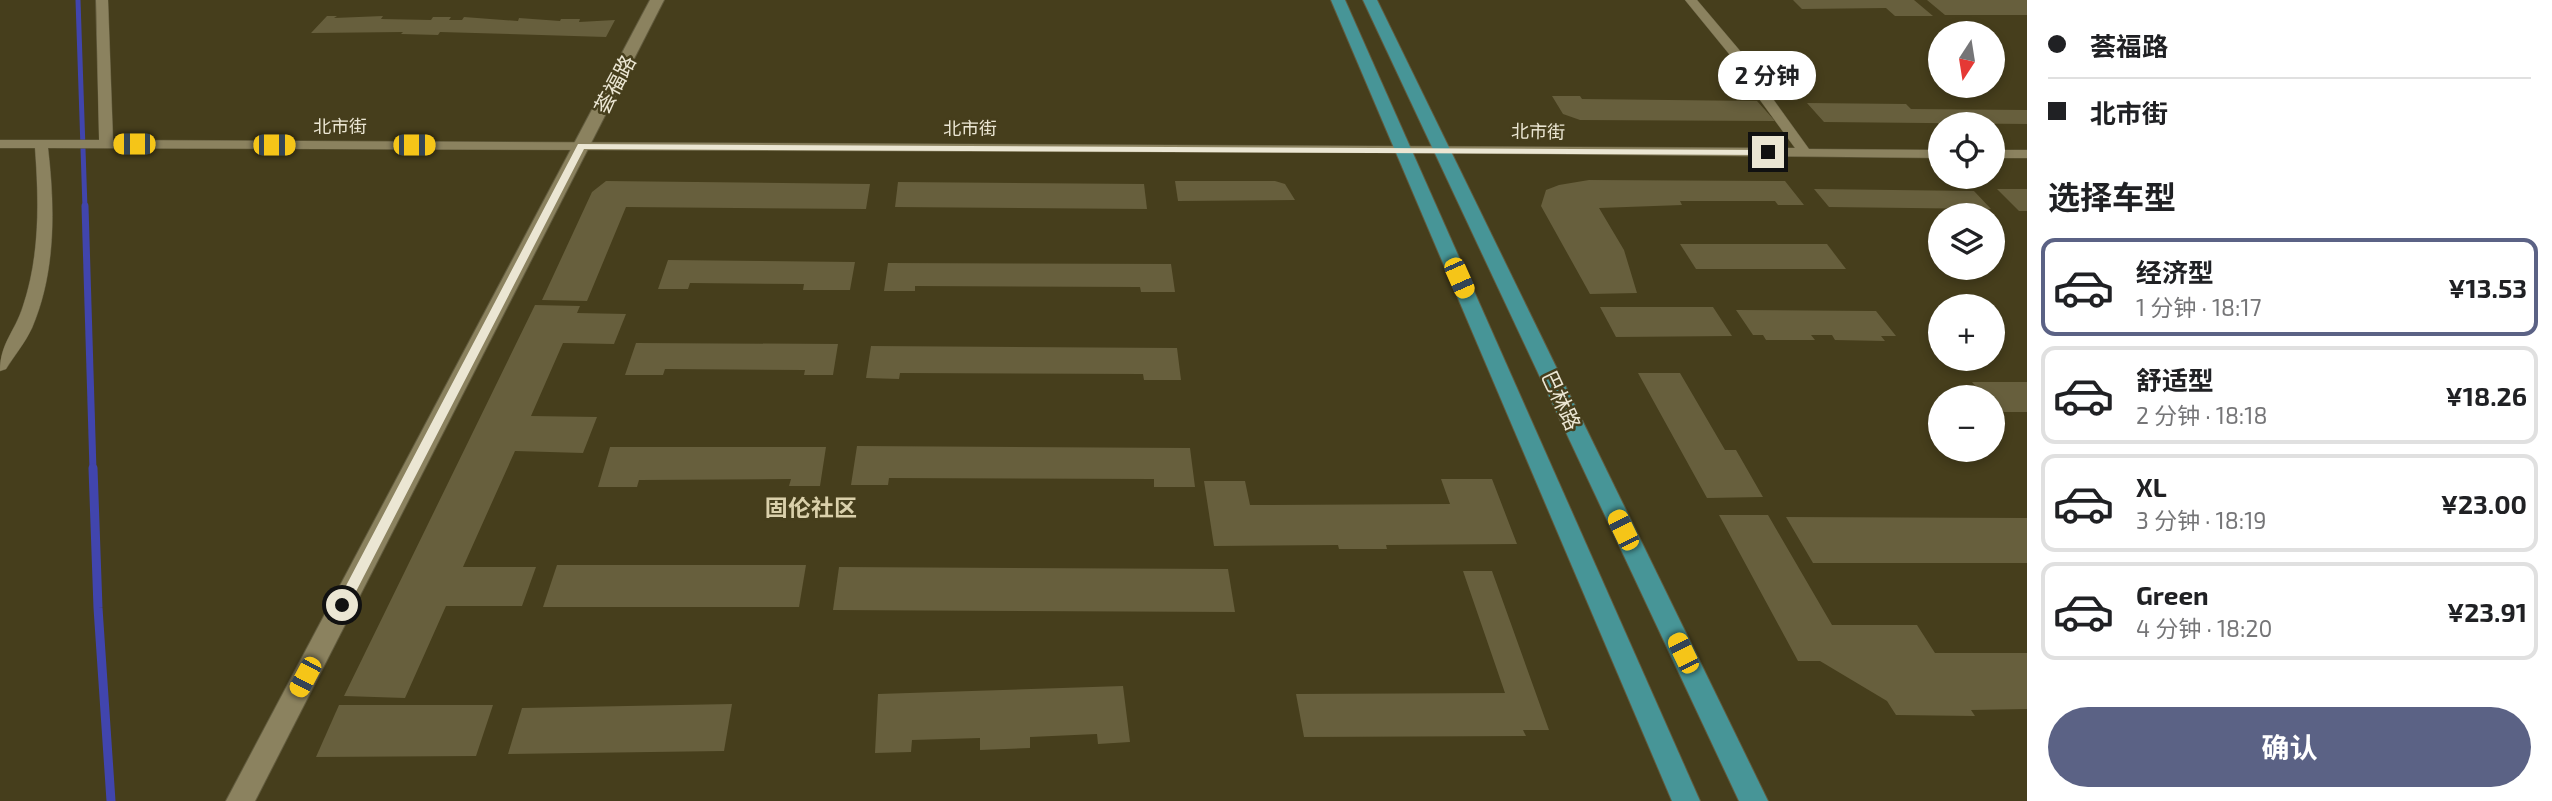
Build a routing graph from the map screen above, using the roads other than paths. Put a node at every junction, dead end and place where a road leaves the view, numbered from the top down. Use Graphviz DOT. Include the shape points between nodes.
graph roads {
  1 [pos="102,0"];
  2 [pos="657,0"];
  3 [pos="1338,0"];
  4 [pos="1370,0"];
  5 [pos="1691,0"];
  6 [pos="0,144"];
  7 [pos="41,144"];
  8 [pos="107,144"];
  9 [pos="581,146"];
  10 [pos="1403,149"];
  11 [pos="1441,149"];
  12 [pos="1805,152"];
  13 [pos="1928,154"];
  14 [pos="2005,154"];
  15 [pos="2027,155"];
  16 [pos="0,365"];
  17 [pos="240,801"];
  18 [pos="1686,801"];
  19 [pos="1754,801"];
  1 -- 8 [label="street"];
  2 -- 9 [label="street, 荟福路"];
  3 -- 10 [label="main road"];
  4 -- 11 [label="main road, 巴林路"];
  5 -- 12 [label="street" via="1758,81"];
  6 -- 7 [label="street, 北市街"];
  7 -- 8 [label="street, 北市街"];
  7 -- 16 [label="street" via="47,195 39,282 22,330"];
  8 -- 9 [label="street, 北市街"];
  9 -- 10 [label="street, 北市街"];
  9 -- 17 [label="street, 荟福路"];
  10 -- 11 [label="street, 北市街"];
  10 -- 18 [label="main road"];
  11 -- 12 [label="street, 北市街"];
  11 -- 19 [label="main road, 巴林路"];
  12 -- 13 [label="street, 北市街"];
  14 -- 15 [label="street"];
}
